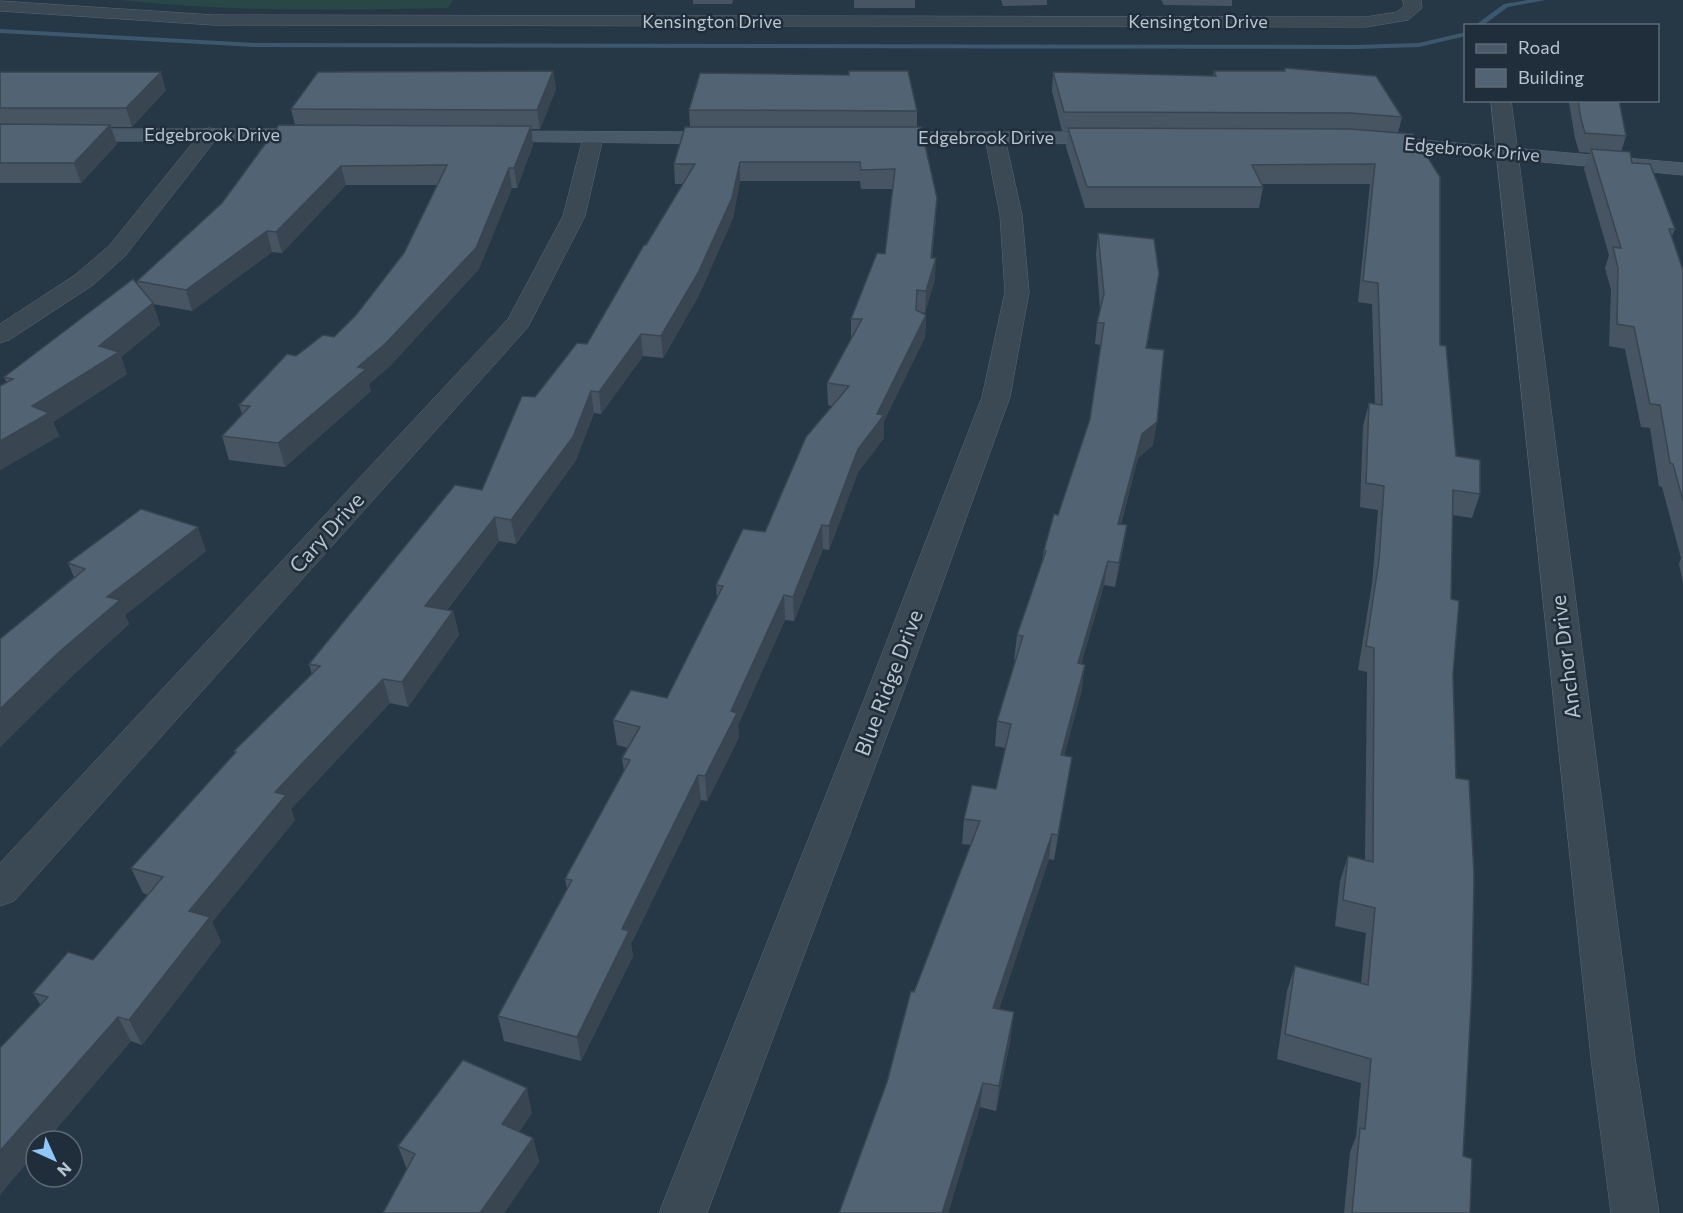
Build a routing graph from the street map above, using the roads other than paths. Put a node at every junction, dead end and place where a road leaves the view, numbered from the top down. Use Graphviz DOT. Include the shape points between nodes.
graph roads {
  1 [pos="476,0"];
  2 [pos="790,0"];
  3 [pos="1107,0"];
  4 [pos="1412,0"];
  5 [pos="0,6"];
  6 [pos="464,21"];
  7 [pos="787,22"];
  8 [pos="1115,22"];
  9 [pos="1501,102"];
  10 [pos="210,134"];
  11 [pos="0,135"];
  12 [pos="341,136"];
  13 [pos="473,137"];
  14 [pos="593,138"];
  15 [pos="747,138"];
  16 [pos="853,138"];
  17 [pos="995,138"];
  18 [pos="1136,139"];
  19 [pos="1357,141"];
  20 [pos="1506,152"];
  21 [pos="1683,169"];
  22 [pos="0,335"];
  23 [pos="0,891"];
  24 [pos="683,1213"];
  25 [pos="1635,1213"];
  1 -- 6 [label="street"];
  2 -- 7 [label="street"];
  3 -- 8 [label="street"];
  4 -- 8 [label="street, Kensington Drive" via="1413,8 1402,16 1378,22"];
  5 -- 6 [label="street, Kensington Drive" via="214,20"];
  6 -- 7 [label="street, Kensington Drive"];
  7 -- 8 [label="street, Kensington Drive"];
  9 -- 20 [label="street, Anchor Drive"];
  10 -- 11 [label="street, Edgebrook Drive"];
  10 -- 12 [label="street, Edgebrook Drive"];
  10 -- 22 [label="street" via="117,251 84,280"];
  13 -- 14 [label="street"];
  14 -- 15 [label="street"];
  14 -- 23 [label="street, Cary Drive" via="574,216 519,322"];
  16 -- 17 [label="street, Edgebrook Drive"];
  17 -- 18 [label="street, Edgebrook Drive"];
  17 -- 24 [label="street, Blue Ridge Drive" via="1011,215 1017,292 996,397"];
  19 -- 20 [label="street, Edgebrook Drive"];
  20 -- 21 [label="street, Edgebrook Drive"];
  20 -- 25 [label="street, Anchor Drive"];
}
